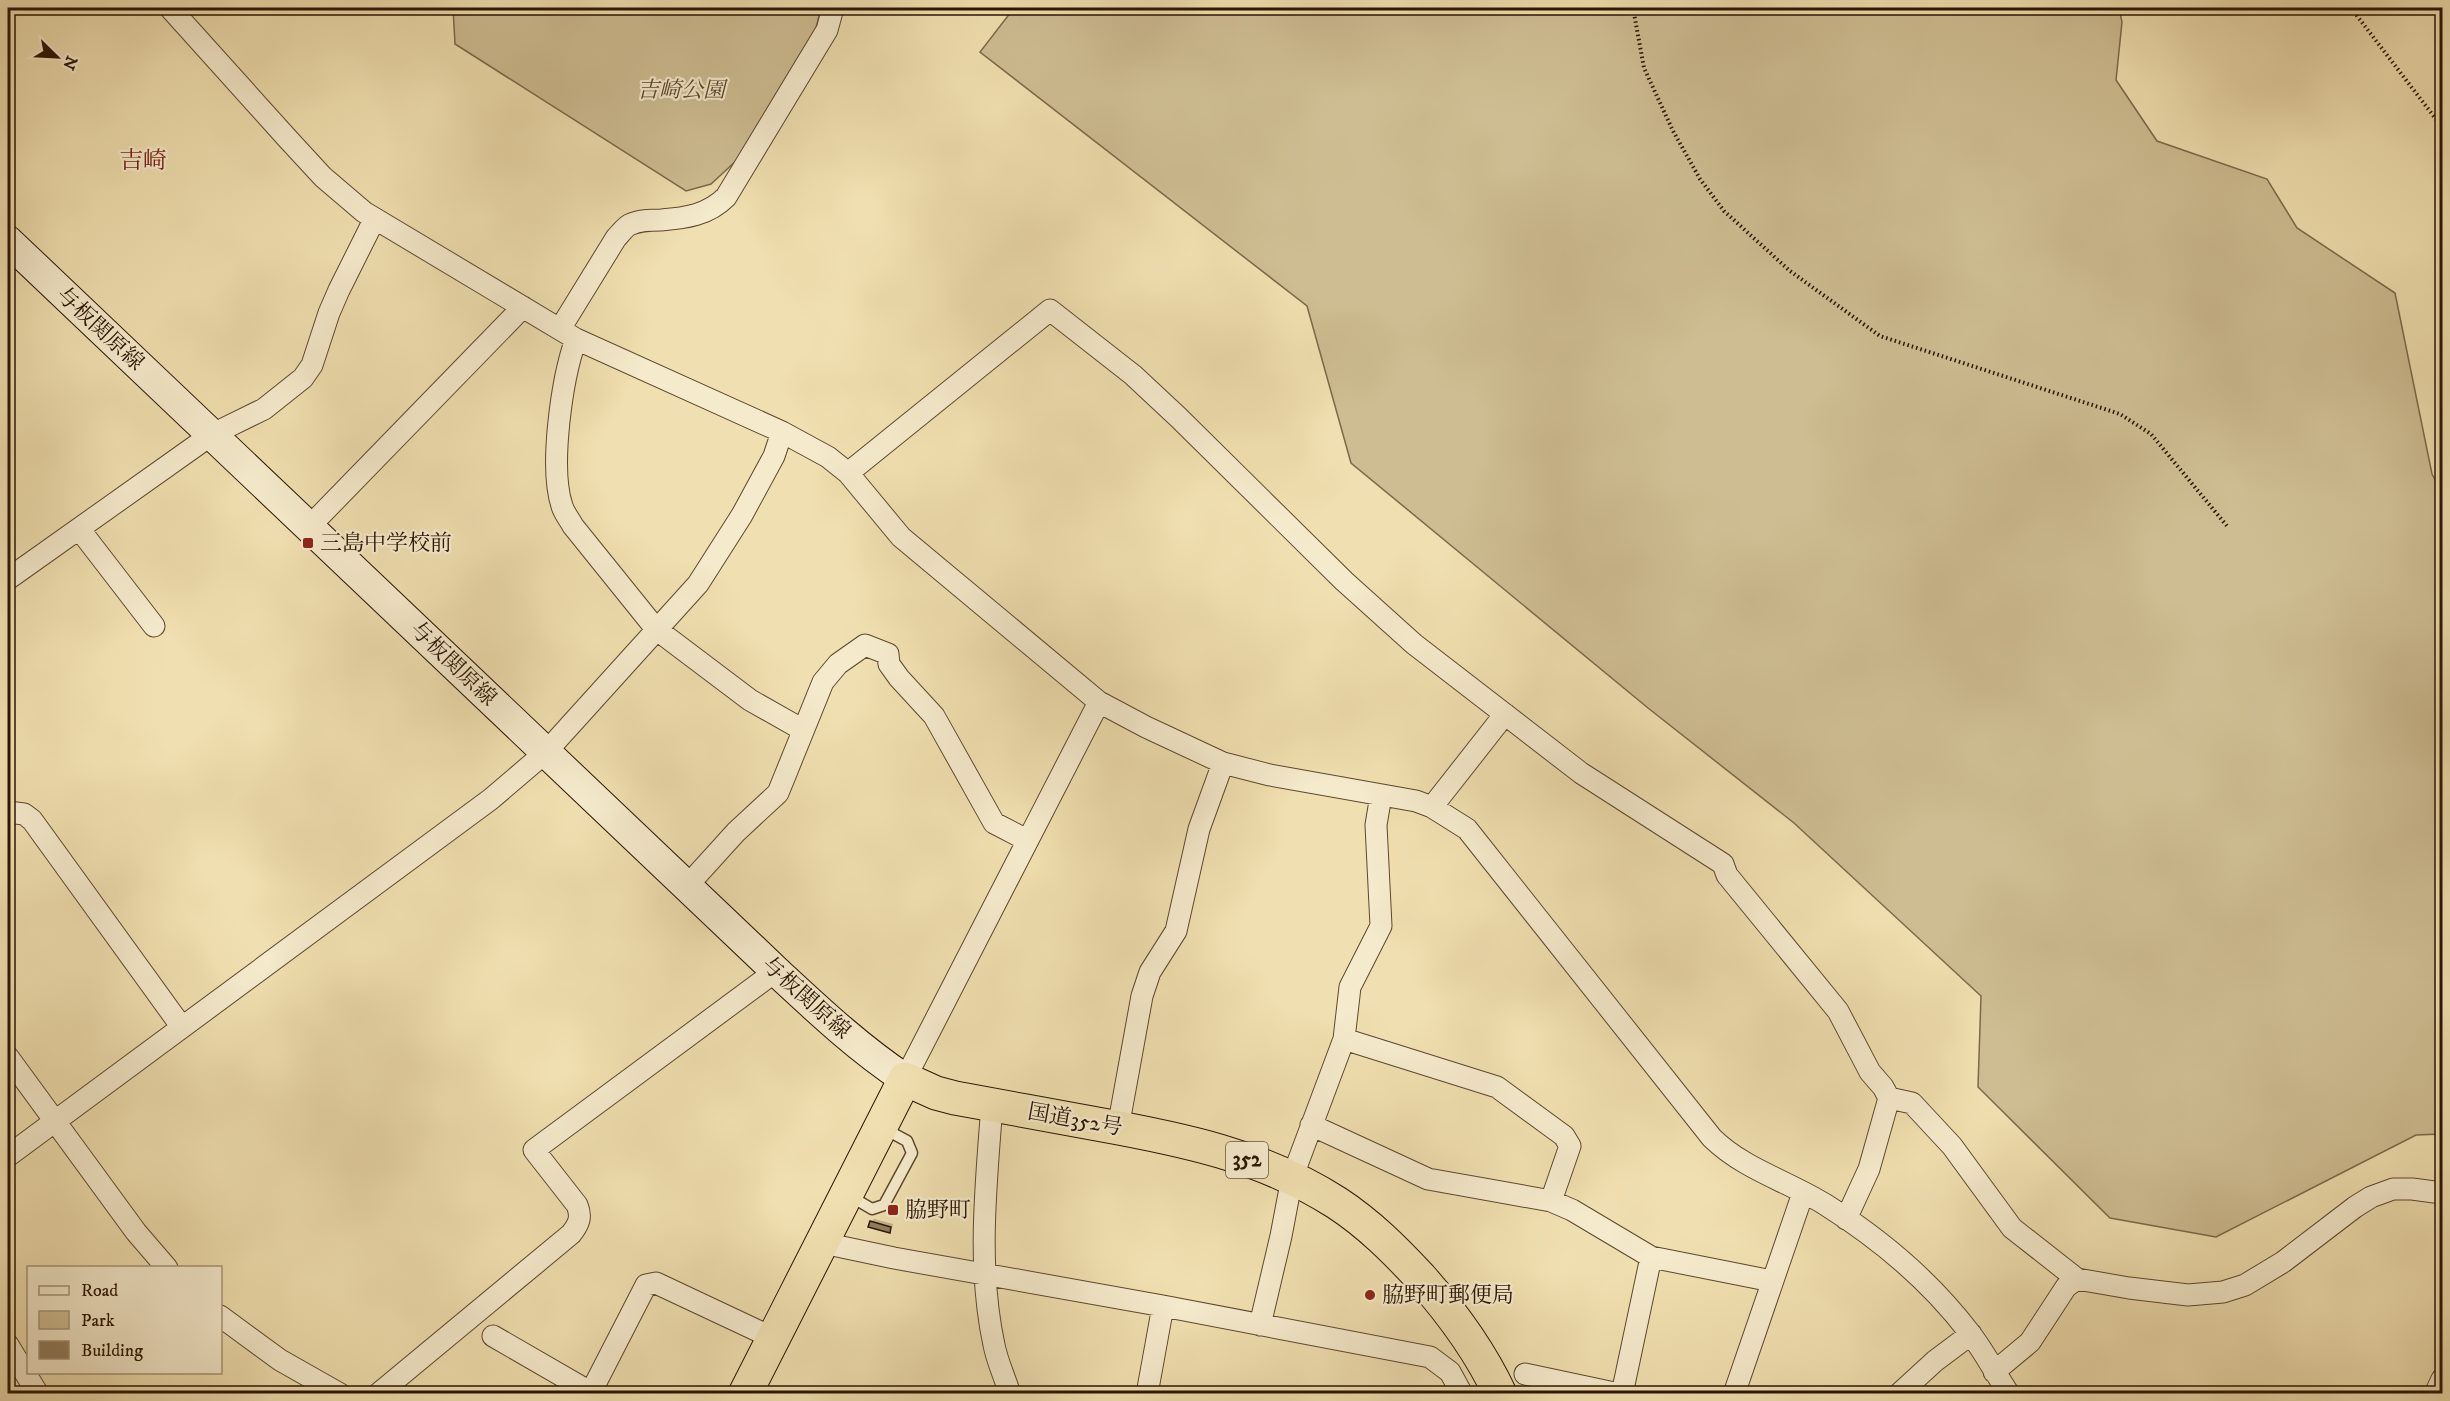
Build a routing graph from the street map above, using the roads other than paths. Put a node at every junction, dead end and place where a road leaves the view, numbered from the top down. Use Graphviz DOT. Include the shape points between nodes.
graph roads {
  1 [pos="170,8"];
  2 [pos="833,8"];
  3 [pos="374,220"];
  4 [pos="8,241"];
  5 [pos="523,307"];
  6 [pos="568,334"];
  7 [pos="782,432"];
  8 [pos="211,435"];
  9 [pos="848,473"];
  10 [pos="308,528"];
  11 [pos="80,530"];
  12 [pos="8,579"];
  13 [pos="154,626"];
  14 [pos="656,629"];
  15 [pos="1099,702"];
  16 [pos="1505,714"];
  17 [pos="803,730"];
  18 [pos="546,752"];
  19 [pos="1223,763"];
  20 [pos="1381,795"];
  21 [pos="1432,807"];
  22 [pos="8,812"];
  23 [pos="1027,840"];
  24 [pos="687,886"];
  25 [pos="776,971"];
  26 [pos="181,1026"];
  27 [pos="1344,1039"];
  28 [pos="8,1057"];
  29 [pos="905,1078"];
  30 [pos="1889,1098"];
  31 [pos="992,1105"];
  32 [pos="54,1121"];
  33 [pos="1311,1125"];
  34 [pos="1118,1128"];
  35 [pos="8,1156"];
  36 [pos="1292,1178"];
  37 [pos="1803,1193"];
  38 [pos="2442,1193"];
  39 [pos="1551,1201"];
  40 [pos="1846,1219"];
  41 [pos="823,1243"];
  42 [pos="1650,1257"];
  43 [pos="165,1266"];
  44 [pos="984,1273"];
  45 [pos="2077,1279"];
  46 [pos="1772,1281"];
  47 [pos="1163,1306"];
  48 [pos="222,1317"];
  49 [pos="1260,1325"];
  50 [pos="1971,1334"];
  51 [pos="493,1336"];
  52 [pos="773,1338"];
  53 [pos="8,1345"];
  54 [pos="1994,1372"];
  55 [pos="2442,1379"];
  56 [pos="1512,1384"];
  57 [pos="590,1393"];
  58 [pos="38,1394"];
  59 [pos="340,1394"];
  60 [pos="378,1394"];
  61 [pos="745,1394"];
  62 [pos="1010,1394"];
  63 [pos="1147,1394"];
  64 [pos="1462,1394"];
  65 [pos="1620,1394"];
  66 [pos="1734,1394"];
  67 [pos="1899,1394"];
  68 [pos="2009,1394"];
  69 [pos="2435,1394"];
  1 -- 3 [label="street" via="323,177"];
  2 -- 6 [label="street" via="827,30 726,197 701,214 626,226 616,238"];
  3 -- 5 [label="street"];
  3 -- 8 [label="street" via="332,305 312,365 303,378 264,409"];
  4 -- 8 [label="main road, 与板関原線"];
  5 -- 6 [label="street"];
  5 -- 10 [label="street"];
  6 -- 7 [label="street"];
  6 -- 14 [label="street" via="558,489 563,508 573,526"];
  7 -- 9 [label="street" via="828,457"];
  7 -- 14 [label="street" via="774,456 742,515 698,584"];
  8 -- 10 [label="main road, 与板関原線"];
  8 -- 11 [label="street"];
  9 -- 15 [label="street" via="907,543"];
  9 -- 16 [label="street" via="1050,310 1133,375 1414,644"];
  10 -- 18 [label="main road, 与板関原線"];
  11 -- 12 [label="street"];
  11 -- 13 [label="street"];
  14 -- 17 [label="street" via="750,700"];
  14 -- 18 [label="street"];
  15 -- 19 [label="street"];
  15 -- 23 [label="street"];
  16 -- 21 [label="street"];
  16 -- 30 [label="street" via="1581,773 1723,864 1726,874 1838,1011 1870,1072"];
  17 -- 23 [label="street" via="823,682 838,664 865,645 888,654 888,664 934,716 994,823"];
  17 -- 24 [label="street" via="778,793"];
  18 -- 24 [label="main road, 与板関原線"];
  18 -- 26 [label="street" via="491,798"];
  19 -- 20 [label="street" via="1270,776"];
  19 -- 34 [label="street" via="1199,829 1176,931 1150,972 1142,996"];
  20 -- 21 [label="street"];
  20 -- 27 [label="street" via="1376,825 1381,926 1350,987"];
  21 -- 37 [label="street" via="1467,829 1712,1138 1743,1164"];
  22 -- 26 [label="street" via="24,814 32,820"];
  23 -- 29 [label="street"];
  24 -- 25 [label="main road, 与板関原線"];
  25 -- 29 [label="main road, 与板関原線" via="844,1034"];
  25 -- 60 [label="street" via="534,1150 577,1205 579,1224"];
  26 -- 32 [label="street"];
  27 -- 33 [label="street"];
  27 -- 39 [label="street" via="1497,1087 1549,1124 1570,1146"];
  28 -- 32 [label="street"];
  29 -- 31 [label="highway, 国道352号 / 352" via="936,1093"];
  29 -- 41 [label="highway"];
  30 -- 40 [label="street" via="1869,1169"];
  30 -- 45 [label="street" via="1912,1102 1952,1146 2012,1228"];
  31 -- 34 [label="highway, 国道352号 / 352"];
  31 -- 44 [label="street"];
  32 -- 35 [label="street"];
  32 -- 43 [label="street"];
  33 -- 36 [label="street"];
  33 -- 39 [label="street" via="1428,1179"];
  34 -- 36 [label="highway, 国道352号 / 352" via="1201,1144"];
  36 -- 49 [label="street"];
  36 -- 56 [label="highway, 国道352号 / 352" via="1336,1202 1370,1227 1456,1320 1492,1376"];
  37 -- 40 [label="street"];
  37 -- 46 [label="street"];
  38 -- 45 [label="street" via="2393,1189 2371,1197 2283,1262 2245,1285 2223,1292 2188,1295"];
  39 -- 42 [label="street"];
  40 -- 50 [label="street" via="1928,1285"];
  41 -- 44 [label="street"];
  41 -- 52 [label="highway"];
  42 -- 46 [label="street"];
  42 -- 65 [label="street"];
  44 -- 47 [label="street"];
  44 -- 62 [label="street" via="994,1346"];
  45 -- 54 [label="street" via="2066,1287 2030,1342"];
  46 -- 66 [label="street"];
  47 -- 49 [label="street"];
  47 -- 63 [label="street"];
  48 -- 59 [label="street" via="280,1360"];
  49 -- 64 [label="street" via="1439,1355"];
  50 -- 54 [label="street"];
  50 -- 67 [label="street" via="1935,1360"];
  51 -- 57 [label="street"];
  52 -- 57 [label="street" via="656,1283 646,1285"];
  52 -- 61 [label="highway"];
  53 -- 58 [label="street"];
  54 -- 68 [label="street"];
  55 -- 69 [label="street"];
  56 -- 65 [label="street"];
}
